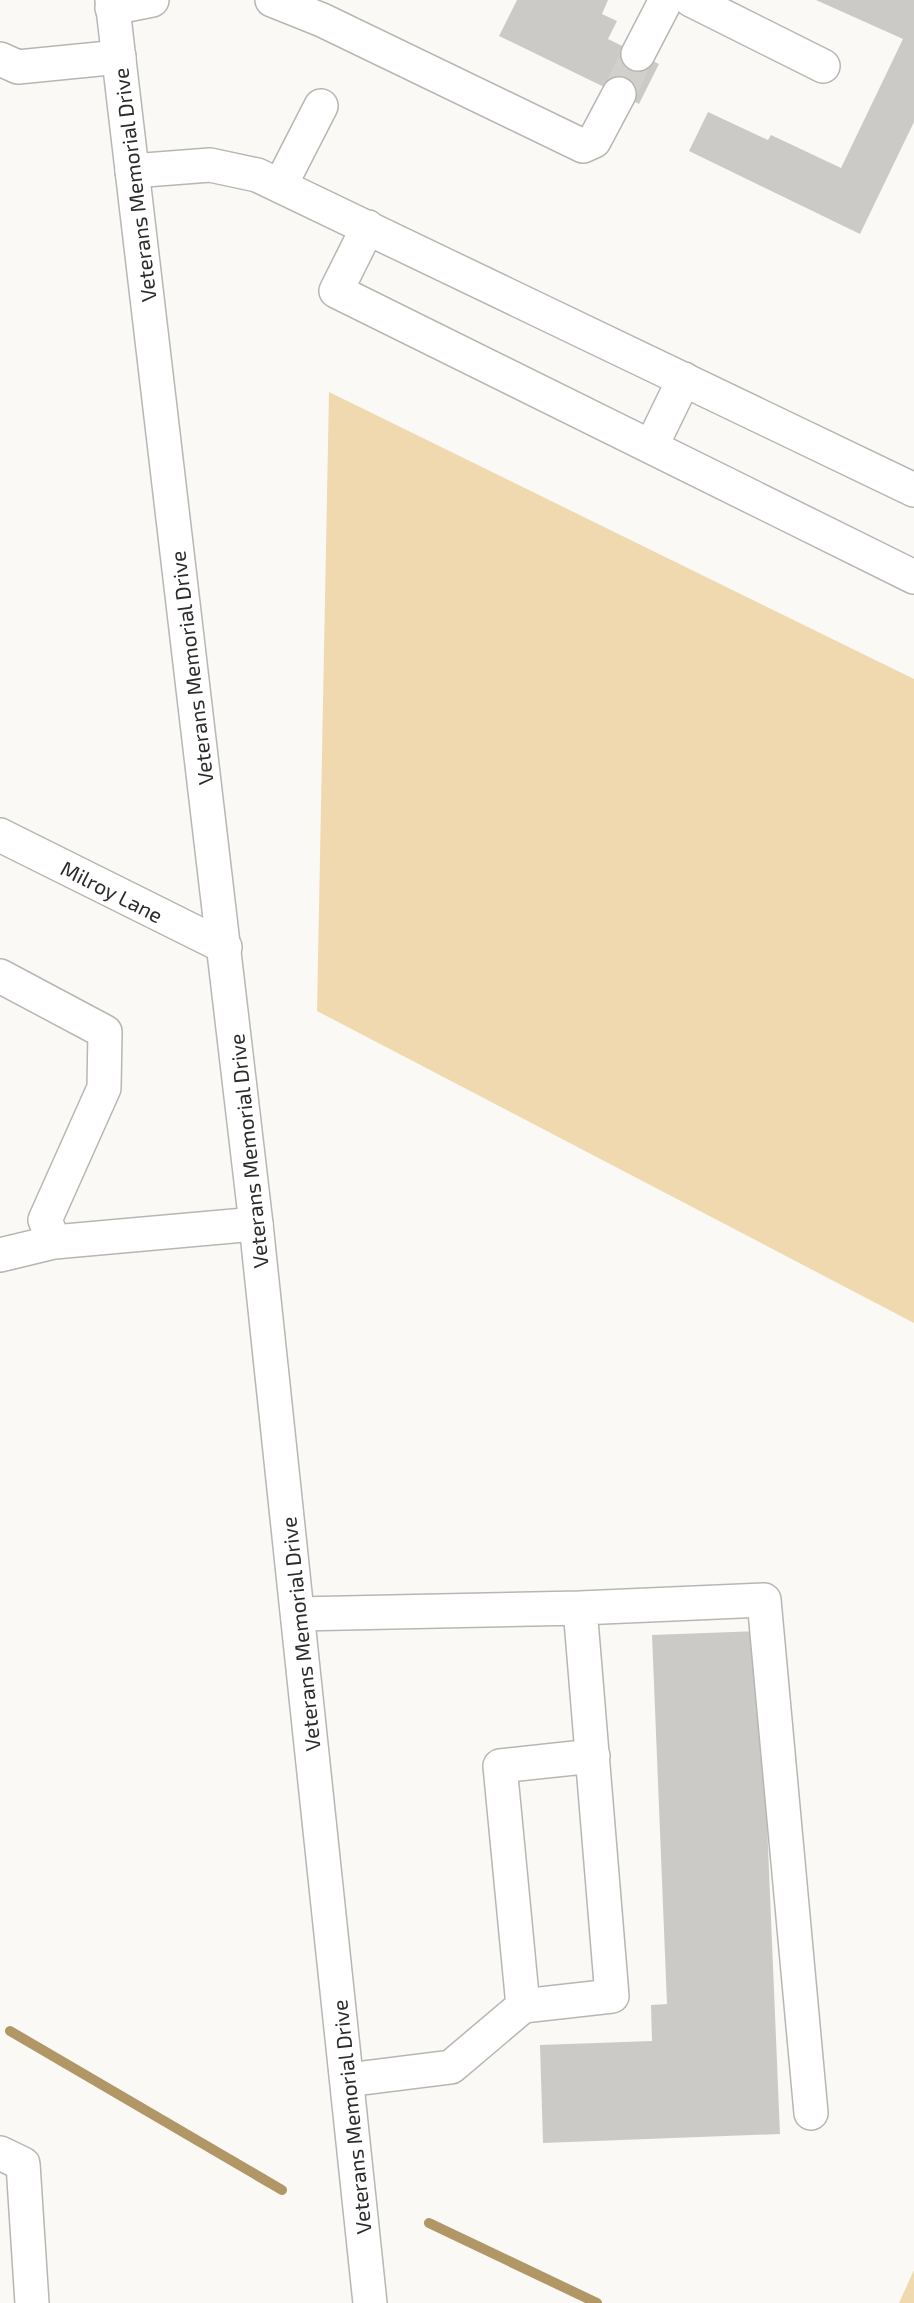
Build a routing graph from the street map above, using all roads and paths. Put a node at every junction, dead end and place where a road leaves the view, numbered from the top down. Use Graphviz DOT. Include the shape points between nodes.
graph roads {
  1 [pos="152,0"];
  2 [pos="272,0"];
  3 [pos="666,0"];
  4 [pos="691,0"];
  5 [pos="112,4"];
  6 [pos="638,54"];
  7 [pos="119,57"];
  8 [pos="0,59"];
  9 [pos="823,66"];
  10 [pos="619,94"];
  11 [pos="321,106"];
  12 [pos="132,171"];
  13 [pos="280,186"];
  14 [pos="368,227"];
  15 [pos="684,379"];
  16 [pos="651,447"];
  17 [pos="914,490"];
  18 [pos="914,577"];
  19 [pos="0,835"];
  20 [pos="225,947"];
  21 [pos="0,976"];
  22 [pos="256,1224"];
  23 [pos="54,1242"];
  24 [pos="0,1255"];
  25 [pos="580,1608"];
  26 [pos="298,1614"];
  27 [pos="593,1756"];
  28 [pos="523,2006"];
  29 [pos="347,2080"];
  30 [pos="811,2113"];
  31 [pos="0,2153"];
  32 [pos="32,2303"];
  33 [pos="370,2303"];
  1 -- 5 [label="main road"];
  2 -- 10 [label="main road" via="322,20 583,146 594,141"];
  3 -- 6 [label="main road"];
  4 -- 9 [label="main road"];
  5 -- 7 [label="main road, Veterans Memorial Drive"];
  7 -- 8 [label="main road" via="18,67"];
  7 -- 12 [label="main road, Veterans Memorial Drive"];
  11 -- 13 [label="main road"];
  12 -- 13 [label="main road" via="210,165 257,175"];
  12 -- 20 [label="main road, Veterans Memorial Drive"];
  13 -- 14 [label="main road"];
  14 -- 15 [label="main road"];
  14 -- 16 [label="main road" via="336,291"];
  15 -- 16 [label="main road"];
  15 -- 17 [label="main road"];
  16 -- 18 [label="main road"];
  19 -- 20 [label="main road, Milroy Lane"];
  20 -- 22 [label="main road, Veterans Memorial Drive"];
  21 -- 23 [label="main road" via="105,1032 104,1088 45,1220"];
  22 -- 23 [label="main road"];
  22 -- 26 [label="main road, Veterans Memorial Drive"];
  23 -- 24 [label="main road"];
  25 -- 26 [label="main road"];
  25 -- 27 [label="main road"];
  25 -- 30 [label="main road" via="764,1600"];
  26 -- 29 [label="main road, Veterans Memorial Drive"];
  27 -- 28 [label="main road" via="612,1996"];
  27 -- 28 [label="main road" via="500,1766"];
  28 -- 29 [label="main road" via="451,2067"];
  29 -- 33 [label="main road, Veterans Memorial Drive"];
  31 -- 32 [label="main road" via="23,2163"];
}
